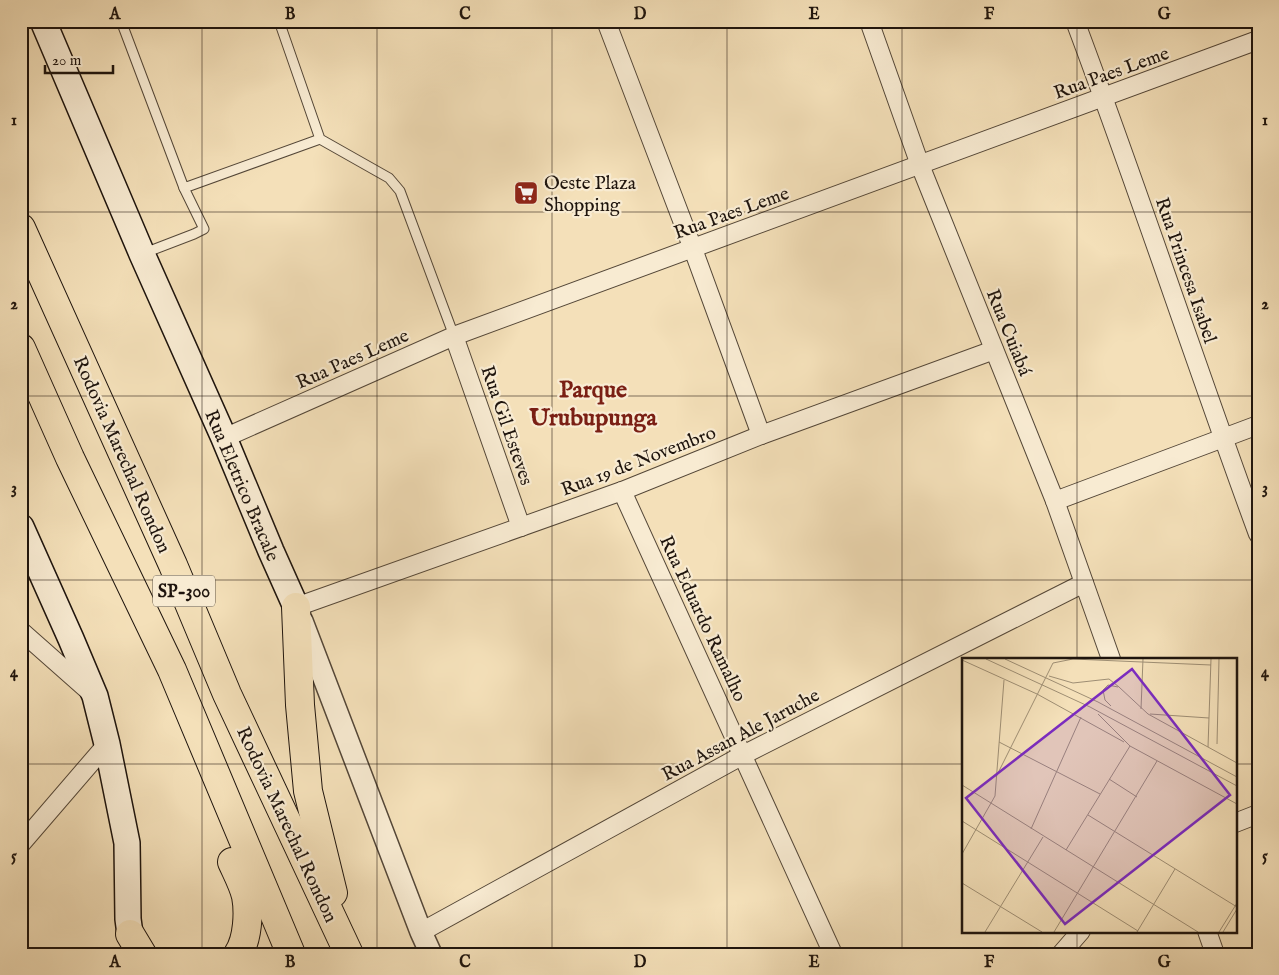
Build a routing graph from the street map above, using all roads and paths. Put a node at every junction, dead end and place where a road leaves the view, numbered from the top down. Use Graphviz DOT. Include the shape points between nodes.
graph roads {
  1 [pos="43,21"];
  2 [pos="121,21"];
  3 [pos="279,21"];
  4 [pos="606,21"];
  5 [pos="869,21"];
  6 [pos="1075,21"];
  7 [pos="1258,40"];
  8 [pos="1104,97"];
  9 [pos="320,139"];
  10 [pos="920,165"];
  11 [pos="184,188"];
  12 [pos="21,228"];
  13 [pos="693,249"];
  14 [pos="142,254"];
  15 [pos="454,336"];
  16 [pos="21,348"];
  17 [pos="994,350"];
  18 [pos="1258,425"];
  19 [pos="761,435"];
  20 [pos="224,438"];
  21 [pos="1223,438"];
  22 [pos="622,491"];
  23 [pos="1055,501"];
  24 [pos="21,527"];
  25 [pos="521,527"];
  26 [pos="1258,534"];
  27 [pos="1084,582"];
  28 [pos="296,607"];
  29 [pos="21,632"];
  30 [pos="1111,658"];
  31 [pos="172,670"];
  32 [pos="94,696"];
  33 [pos="107,744"];
  34 [pos="743,755"];
  35 [pos="1258,814"];
  36 [pos="1236,823"];
  37 [pos="21,844"];
  38 [pos="421,932"];
  39 [pos="1080,932"];
  40 [pos="1207,932"];
  41 [pos="134,947"];
  42 [pos="347,951"];
  43 [pos="238,954"];
  44 [pos="291,954"];
  45 [pos="431,954"];
  46 [pos="834,954"];
  47 [pos="1061,954"];
  48 [pos="1215,954"];
  1 -- 14 [label="main road, Rua Eletrico Bracale"];
  2 -- 11 [label="lane"];
  3 -- 9 [label="lane"];
  4 -- 13 [label="street"];
  5 -- 10 [label="street, Rua Cuiabá"];
  6 -- 8 [label="street, Rua Princesa Isabel"];
  7 -- 8 [label="street, Rua Paes Leme"];
  8 -- 10 [label="street, Rua Paes Leme"];
  8 -- 21 [label="street, Rua Princesa Isabel"];
  9 -- 11 [label="lane"];
  9 -- 15 [label="lane" via="389,178 400,191"];
  10 -- 13 [label="street, Rua Paes Leme"];
  10 -- 17 [label="street, Rua Cuiabá"];
  11 -- 14 [label="lane" via="204,229"];
  12 -- 42 [label="highway, Rodovia Marechal Rondon / SP-300" via="173,565 227,694"];
  13 -- 15 [label="street, Rua Paes Leme"];
  13 -- 19 [label="street"];
  14 -- 20 [label="main road, Rua Eletrico Bracale"];
  15 -- 20 [label="street, Rua Paes Leme"];
  15 -- 25 [label="street, Rua Gil Esteves"];
  16 -- 31 [label="highway, SP-300"];
  17 -- 19 [label="street, Rua 19 de Novembro"];
  17 -- 23 [label="street, Rua Cuiabá"];
  18 -- 21 [label="street"];
  19 -- 22 [label="street, Rua 19 de Novembro"];
  20 -- 28 [label="main road, Rua Eletrico Bracale"];
  21 -- 23 [label="street"];
  21 -- 26 [label="street, Rua Princesa Isabel"];
  22 -- 25 [label="street, Rua 19 de Novembro"];
  22 -- 34 [label="street, Rua Eduardo Ramalho"];
  23 -- 27 [label="street, Rua Cuiabá"];
  24 -- 32 [label="main road"];
  25 -- 28 [label="street, Rua 19 de Novembro"];
  27 -- 30 [label="street, Rua Cuiabá"];
  27 -- 34 [label="street, Rua Assan Ale Jaruche"];
  28 -- 38 [label="street, Rua Eletrico Bracale"];
  28 -- 42 [label="highway" via="308,791"];
  29 -- 32 [label="street"];
  31 -- 43 [label="highway" via="179,727 246,895 248,923"];
  31 -- 44 [label="highway, SP-300"];
  32 -- 33 [label="main road"];
  33 -- 37 [label="street"];
  33 -- 41 [label="main road" via="127,843 128,919"];
  34 -- 38 [label="street, Rua Assan Ale Jaruche"];
  34 -- 46 [label="street, Rua Eduardo Ramalho"];
  35 -- 36 [label="street"];
  38 -- 45 [label="street, Rua Eletrico Bracale"];
  39 -- 47 [label="street"];
  40 -- 48 [label="street"];
}
